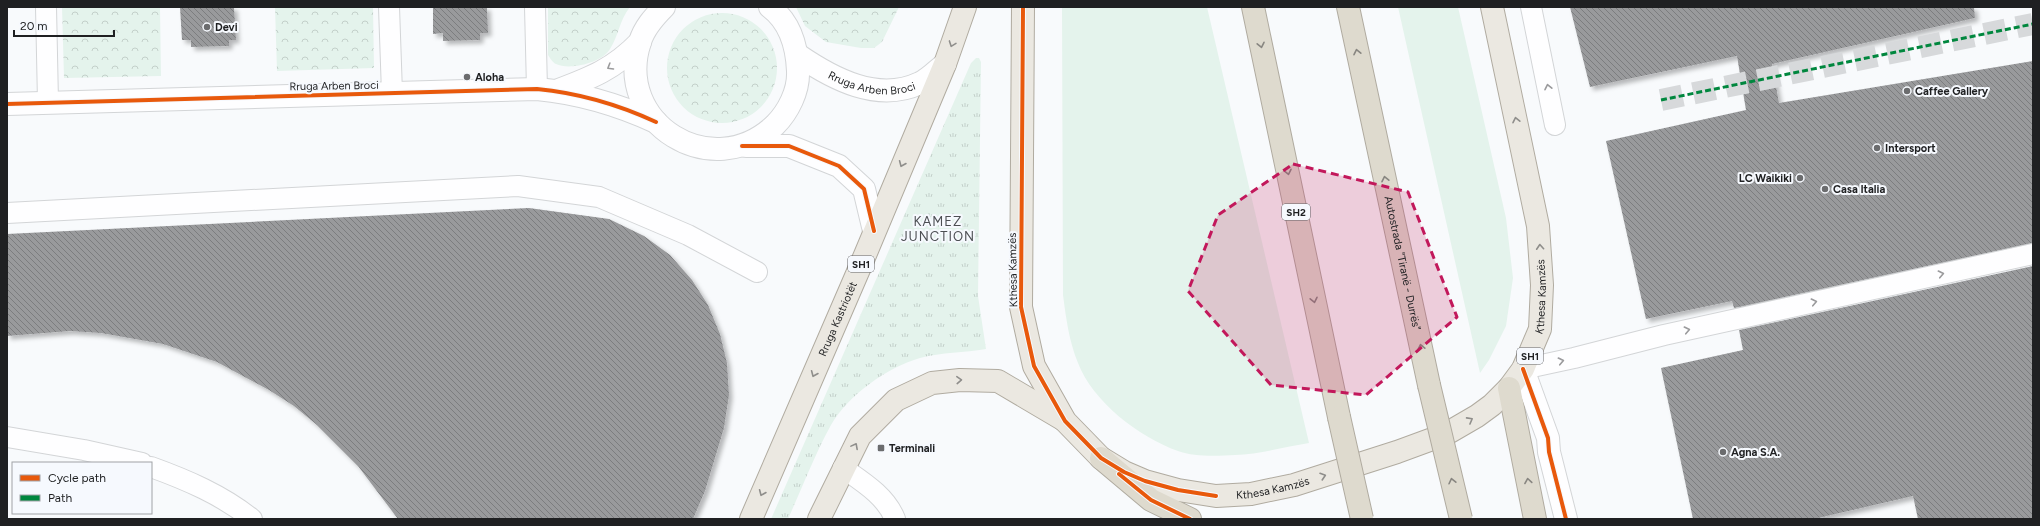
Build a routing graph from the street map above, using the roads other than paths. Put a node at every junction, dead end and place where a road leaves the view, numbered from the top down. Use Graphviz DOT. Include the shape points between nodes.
graph roads {
  1 [pos="46,7"];
  2 [pos="389,7"];
  3 [pos="535,7"];
  4 [pos="664,7"];
  5 [pos="966,7"];
  6 [pos="1023,7"];
  7 [pos="1253,7"];
  8 [pos="1348,7"];
  9 [pos="1492,7"];
  10 [pos="1531,7"];
  11 [pos="772,8"];
  12 [pos="640,42"];
  13 [pos="798,55"];
  14 [pos="945,64"];
  15 [pos="547,90"];
  16 [pos="392,93"];
  17 [pos="48,102"];
  18 [pos="7,104"];
  19 [pos="656,122"];
  20 [pos="1555,125"];
  21 [pos="742,146"];
  22 [pos="7,213"];
  23 [pos="874,231"];
  24 [pos="2033,254"];
  25 [pos="757,272"];
  26 [pos="1523,369"];
  27 [pos="1509,388"];
  28 [pos="1065,420"];
  29 [pos="7,438"];
  30 [pos="1101,458"];
  31 [pos="138,462"];
  32 [pos="152,467"];
  33 [pos="843,468"];
  34 [pos="252,519"];
  35 [pos="751,519"];
  36 [pos="819,519"];
  37 [pos="895,519"];
  38 [pos="1190,519"];
  39 [pos="1362,519"];
  40 [pos="1461,519"];
  41 [pos="1535,519"];
  42 [pos="1566,519"];
  1 -- 17 [label="lane"];
  2 -- 16 [label="lane, Rruga Arben Broci"];
  3 -- 15 [label="lane"];
  4 -- 12 [label="street, Rruga Arben Broci" via="650,21"];
  5 -- 14 [label="main road, Rruga Kastriotët / SH1, one-way"];
  6 -- 28 [label="main road, Kthesa Kamzës / SH1" via="1021,307 1034,366"];
  7 -- 39 [label="highway, SH2, one-way, bridge"];
  40 -- 8 [label="highway, Autostrada \"Tiranë - Durrës\", one-way, bridge" via="1429,385"];
  26 -- 9 [label="main road, Kthesa Kamzës / SH1, one-way" via="1540,329 1542,285 1538,226"];
  20 -- 10 [label="lane, one-way"];
  11 -- 13 [label="street, Rruga Arben Broci" via="790,30"];
  12 -- 15 [label="street, Rruga Arben Broci, one-way" via="608,69 585,80"];
  12 -- 19 [label="street, Rruga Arben Broci" via="635,70 641,97"];
  13 -- 14 [label="street, Rruga Arben Broci" via="825,74 870,89 895,91 921,83"];
  13 -- 21 [label="street, Rruga Arben Broci" via="798,78 792,100 780,120 764,136"];
  14 -- 23 [label="main road, Rruga Kastriotët / SH1, one-way"];
  15 -- 16 [label="street, Rruga Arben Broci"];
  15 -- 19 [label="street, Rruga Arben Broci" via="599,99"];
  16 -- 17 [label="street, Rruga Arben Broci"];
  17 -- 18 [label="street, Rruga Arben Broci"];
  19 -- 21 [label="street, Rruga Arben Broci" via="674,137 696,147 719,150"];
  21 -- 23 [label="street, Rruga Arben Broci" via="789,146 839,166 864,189"];
  22 -- 25 [label="lane" via="518,186 599,197 688,235"];
  23 -- 35 [label="main road, Rruga Kastriotët / SH1, one-way"];
  26 -- 24 [label="lane, one-way" via="1664,335"];
  26 -- 27 [label="main road, Kthesa Kamzës / SH1"];
  26 -- 42 [label="street" via="1548,438 1549,452"];
  30 -- 27 [label="main road, Kthesa Kamzës / SH1, one-way" via="1124,472 1178,490 1216,496 1251,494 1294,485 1446,434 1482,413"];
  41 -- 27 [label="highway, one-way"];
  28 -- 30 [label="main road, Kthesa Kamzës / SH1"];
  33 -- 28 [label="main road, SH1, one-way" via="860,436 896,400 932,383 960,380 998,381"];
  29 -- 31 [label="lane" via="84,450"];
  30 -- 38 [label="highway" via="1152,500"];
  32 -- 34 [label="lane" via="181,478 234,504"];
  33 -- 36 [label="main road, SH1"];
  33 -- 37 [label="lane" via="875,492 889,506"];
}
